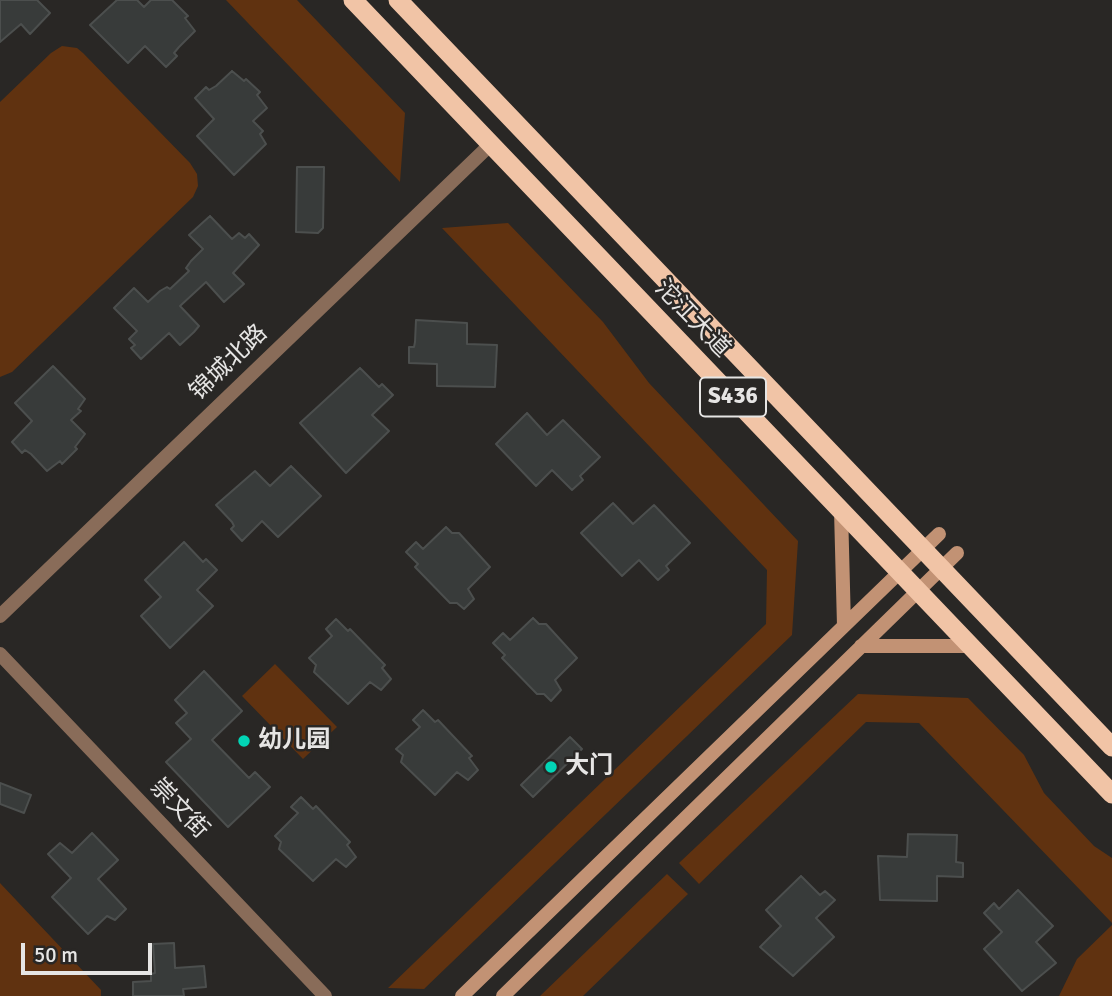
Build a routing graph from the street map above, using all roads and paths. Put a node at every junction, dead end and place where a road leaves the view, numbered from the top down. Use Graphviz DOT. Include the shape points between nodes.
graph roads {
  1 [pos="354,0"];
  2 [pos="398,0"];
  3 [pos="491,144"];
  4 [pos="841,510"];
  5 [pos="939,534"];
  6 [pos="923,550"];
  7 [pos="957,553"];
  8 [pos="942,569"];
  9 [pos="900,572"];
  10 [pos="918,591"];
  11 [pos="0,616"];
  12 [pos="844,626"];
  13 [pos="860,646"];
  14 [pos="971,646"];
  15 [pos="0,654"];
  16 [pos="1112,747"];
  17 [pos="1112,794"];
  18 [pos="325,996"];
  19 [pos="462,996"];
  20 [pos="503,996"];
  1 -- 3 [label="highway, 沱江大道 / S436"];
  2 -- 6 [label="highway, 沱江大道 / S436"];
  3 -- 4 [label="highway, 沱江大道 / S436"];
  3 -- 11 [label="street, 锦城北路"];
  4 -- 9 [label="highway, 沱江大道 / S436"];
  4 -- 12 [label="main road"];
  5 -- 6 [label="main road"];
  6 -- 8 [label="highway, 沱江大道 / S436"];
  6 -- 9 [label="main road"];
  7 -- 8 [label="main road"];
  8 -- 10 [label="main road"];
  8 -- 16 [label="highway, 沱江大道 / S436"];
  9 -- 10 [label="highway, 沱江大道 / S436"];
  9 -- 12 [label="main road"];
  10 -- 13 [label="main road"];
  10 -- 14 [label="highway, 沱江大道 / S436"];
  12 -- 19 [label="main road"];
  13 -- 14 [label="main road"];
  13 -- 20 [label="main road"];
  14 -- 17 [label="highway, 沱江大道 / S436"];
  15 -- 18 [label="street, 崇文街"];
}
